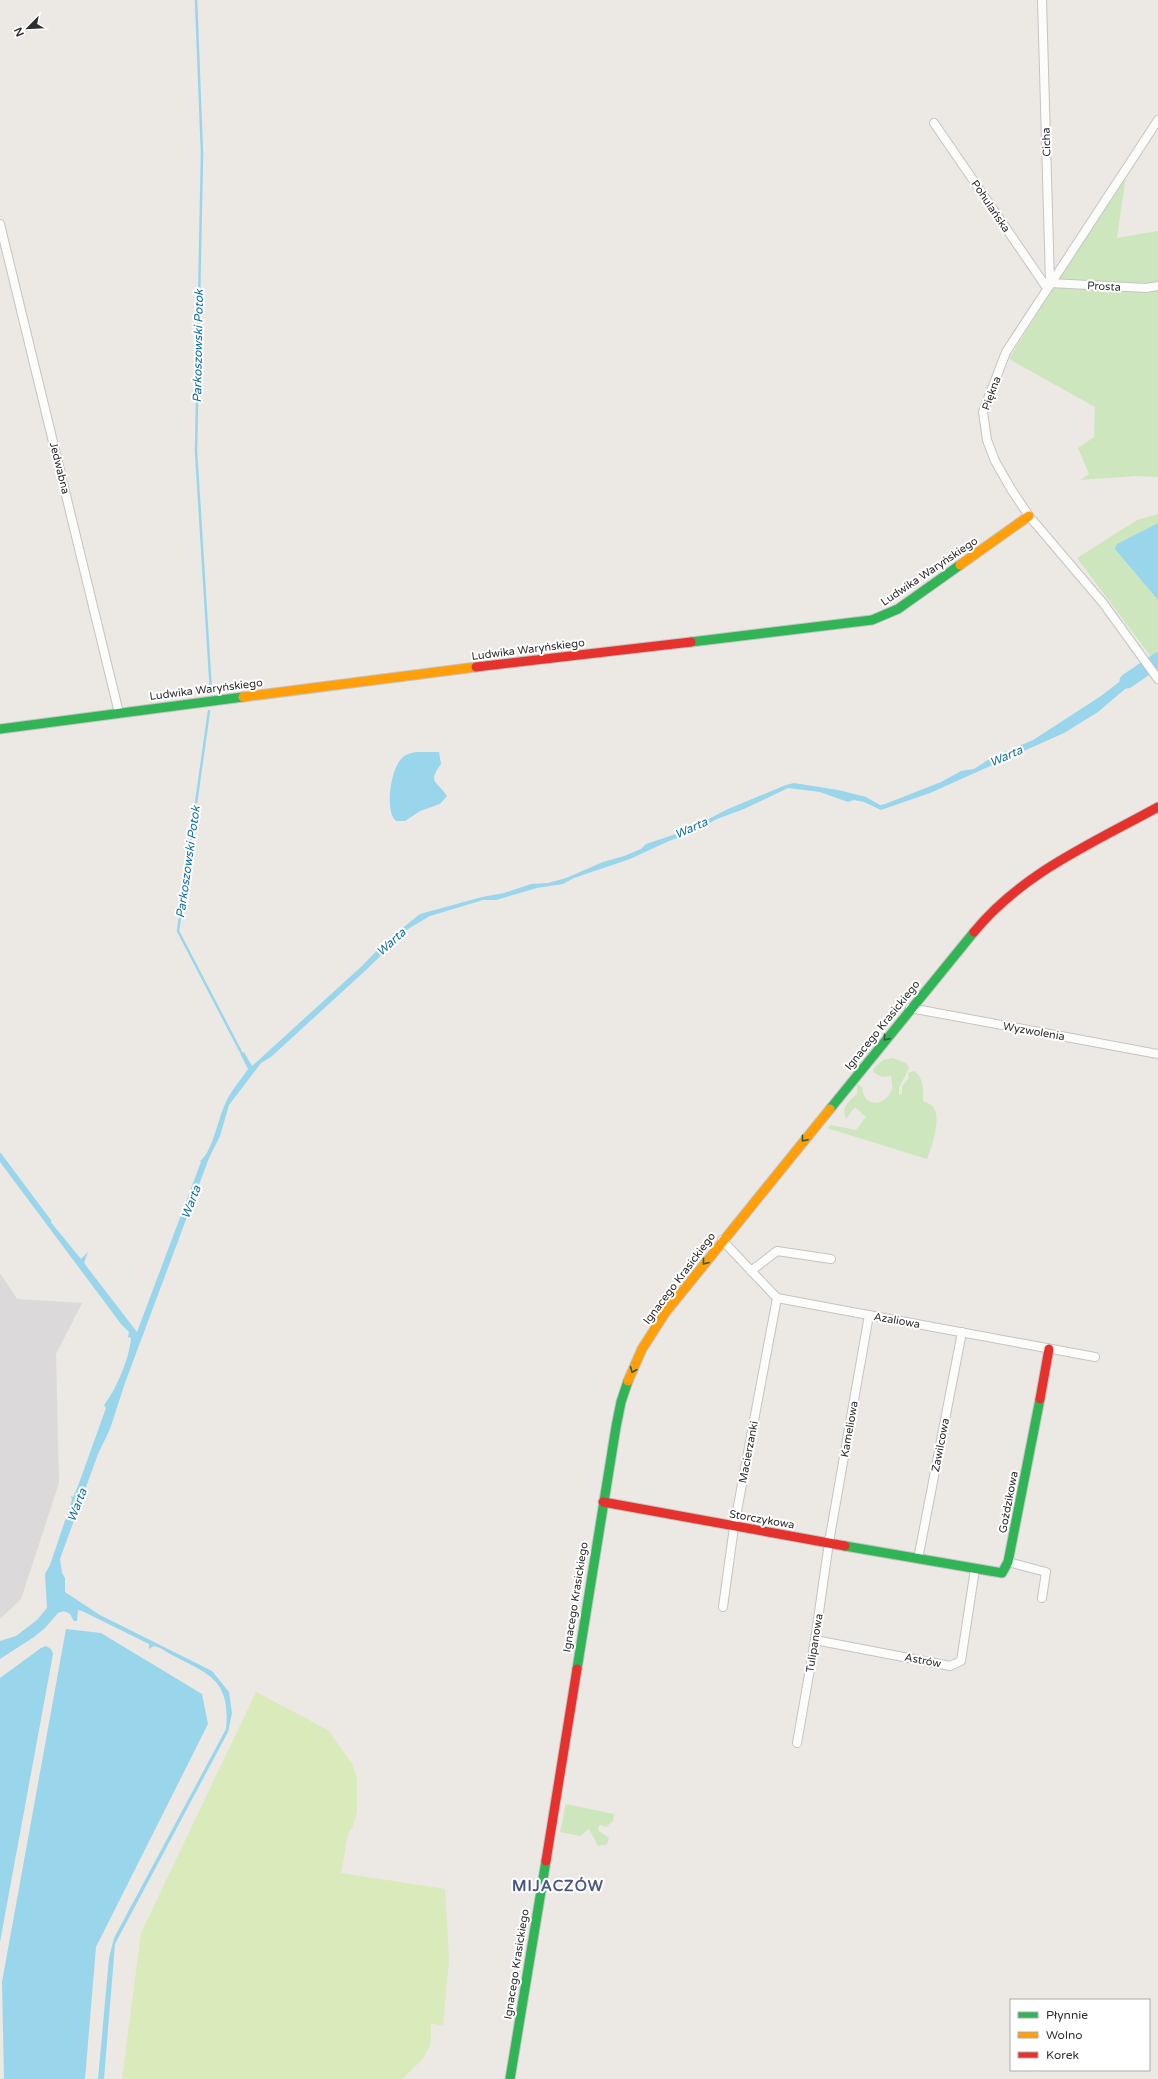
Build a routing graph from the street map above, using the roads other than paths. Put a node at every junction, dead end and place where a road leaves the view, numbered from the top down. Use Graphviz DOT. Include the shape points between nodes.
graph roads {
  1 [pos="1042,0"];
  2 [pos="1158,120"];
  3 [pos="934,123"];
  4 [pos="0,224"];
  5 [pos="1049,285"];
  6 [pos="1158,286"];
  7 [pos="1029,516"];
  8 [pos="1156,677"];
  9 [pos="119,712"];
  10 [pos="0,729"];
  11 [pos="1158,806"];
  12 [pos="910,1008"];
  13 [pos="1158,1054"];
  14 [pos="722,1240"];
  15 [pos="831,1259"];
  16 [pos="751,1271"];
  17 [pos="777,1298"];
  18 [pos="869,1316"];
  19 [pos="962,1332"];
  20 [pos="1049,1349"];
  21 [pos="1095,1357"];
  22 [pos="603,1502"];
  23 [pos="734,1527"];
  24 [pos="829,1542"];
  25 [pos="918,1559"];
  26 [pos="1008,1562"];
  27 [pos="975,1569"];
  28 [pos="1042,1598"];
  29 [pos="723,1607"];
  30 [pos="815,1640"];
  31 [pos="797,1743"];
  32 [pos="510,2079"];
  1 -- 5 [label="street, Cicha"];
  2 -- 5 [label="street, Piękna"];
  3 -- 5 [label="street, Pohulańska"];
  4 -- 9 [label="street, Jedwabna"];
  5 -- 6 [label="street, Prosta" via="1146,288"];
  5 -- 7 [label="street, Piękna" via="1006,352 983,412 987,440 995,461"];
  7 -- 8 [label="street, Piękna" via="1103,603"];
  7 -- 9 [label="street, Ludwika Waryńskiego" via="898,609 872,620"];
  9 -- 10 [label="street, Ludwika Waryńskiego"];
  11 -- 12 [label="street, Ignacego Krasickiego" via="1040,872 1020,888 979,926"];
  12 -- 13 [label="street, Wyzwolenia"];
  12 -- 14 [label="street, Ignacego Krasickiego, one-way"];
  14 -- 16 [label="street"];
  14 -- 22 [label="street, Ignacego Krasickiego, one-way" via="665,1313 642,1349 621,1402"];
  15 -- 16 [label="street" via="777,1251"];
  16 -- 17 [label="street"];
  17 -- 18 [label="street, Azaliowa"];
  17 -- 23 [label="street, Macierzanki"];
  18 -- 19 [label="street, Azaliowa"];
  18 -- 24 [label="street, Kameliowa"];
  19 -- 20 [label="street, Azaliowa"];
  19 -- 25 [label="street, Zawilcowa"];
  20 -- 21 [label="street, Azaliowa"];
  20 -- 26 [label="street, Goździkowa"];
  22 -- 23 [label="street, Storczykowa"];
  22 -- 32 [label="street, Ignacego Krasickiego"];
  23 -- 24 [label="street, Storczykowa"];
  23 -- 29 [label="street, Macierzanki"];
  24 -- 25 [label="street, Storczykowa"];
  24 -- 30 [label="street, Tulipanowa"];
  25 -- 27 [label="street"];
  26 -- 27 [label="street" via="1001,1573"];
  26 -- 28 [label="street" via="1046,1572"];
  27 -- 30 [label="street, Astrów" via="961,1661 957,1664 950,1666"];
  30 -- 31 [label="street, Tulipanowa"];
}
